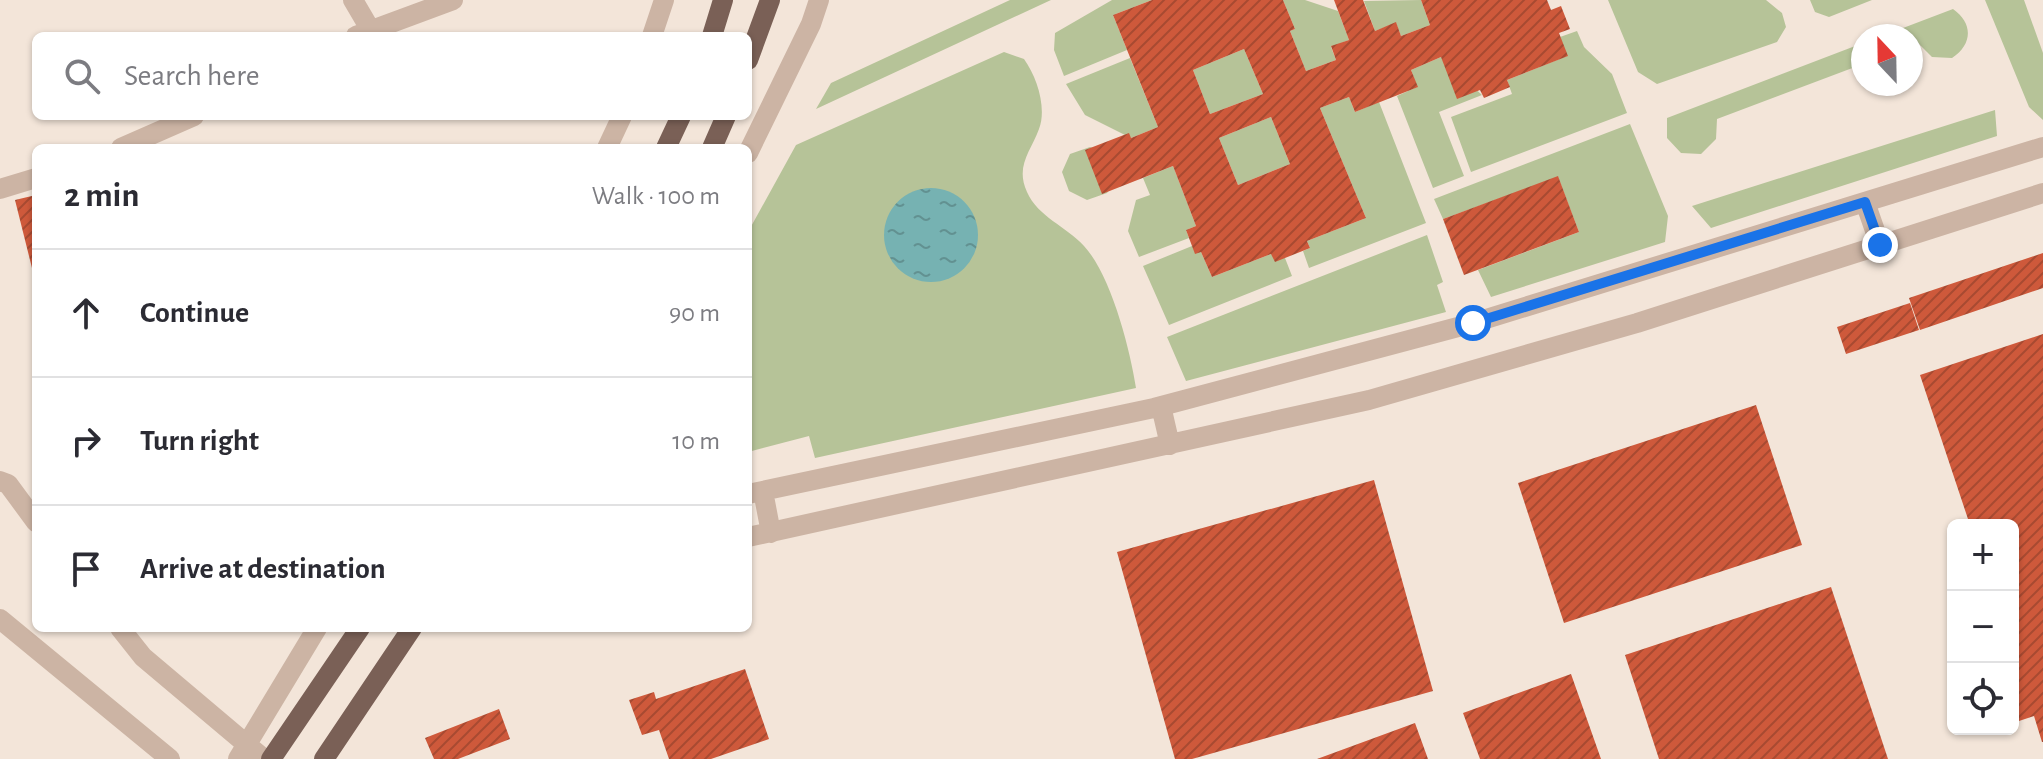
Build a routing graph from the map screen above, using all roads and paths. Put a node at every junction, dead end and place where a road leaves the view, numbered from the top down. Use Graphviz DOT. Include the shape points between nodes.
graph roads {
  1 [pos="353,0"];
  2 [pos="453,0"];
  3 [pos="664,0"];
  4 [pos="723,0"];
  5 [pos="770,0"];
  6 [pos="819,0"];
  7 [pos="363,32"];
  8 [pos="366,32"];
  9 [pos="653,32"];
  10 [pos="713,32"];
  11 [pos="752,49"];
  12 [pos="185,120"];
  13 [pos="620,120"];
  14 [pos="679,120"];
  15 [pos="724,120"];
  16 [pos="130,144"];
  17 [pos="609,144"];
  18 [pos="668,144"];
  19 [pos="714,144"];
  20 [pos="752,145"];
  21 [pos="2043,147"];
  22 [pos="32,179"];
  23 [pos="0,189"];
  24 [pos="2043,193"];
  25 [pos="1865,202"];
  26 [pos="1880,245"];
  27 [pos="1161,406"];
  28 [pos="1170,445"];
  29 [pos="0,481"];
  30 [pos="755,493"];
  31 [pos="32,517"];
  32 [pos="771,533"];
  33 [pos="752,536"];
  34 [pos="0,619"];
  35 [pos="123,632"];
  36 [pos="315,632"];
  37 [pos="357,632"];
  38 [pos="409,632"];
  39 [pos="348,722"];
  40 [pos="242,752"];
  41 [pos="170,759"];
  42 [pos="264,759"];
  43 [pos="271,759"];
  44 [pos="324,759"];
  45 [pos="336,759"];
  1 -- 7 [label="street"];
  2 -- 8 [label="street"];
  3 -- 9 [label="street"];
  4 -- 10 [label="main road"];
  5 -- 11 [label="main road"];
  6 -- 20 [label="street"];
  12 -- 16 [label="street"];
  13 -- 17 [label="street"];
  14 -- 18 [label="main road"];
  15 -- 19 [label="main road"];
  21 -- 25 [label="street"];
  22 -- 23 [label="street"];
  24 -- 26 [label="street"];
  25 -- 26 [label="street"];
  25 -- 27 [label="street" via="1473,323"];
  26 -- 28 [label="street" via="1637,323 1369,400"];
  27 -- 28 [label="street"];
  27 -- 30 [label="street"];
  28 -- 32 [label="street"];
  29 -- 31 [label="street"];
  30 -- 32 [label="street"];
  32 -- 33 [label="street"];
  34 -- 41 [label="street"];
  35 -- 40 [label="street"];
  36 -- 40 [label="street"];
  37 -- 43 [label="main road"];
  38 -- 39 [label="main road"];
  39 -- 44 [label="main road"];
  39 -- 45 [label="main road"];
  40 -- 42 [label="street"];
}
